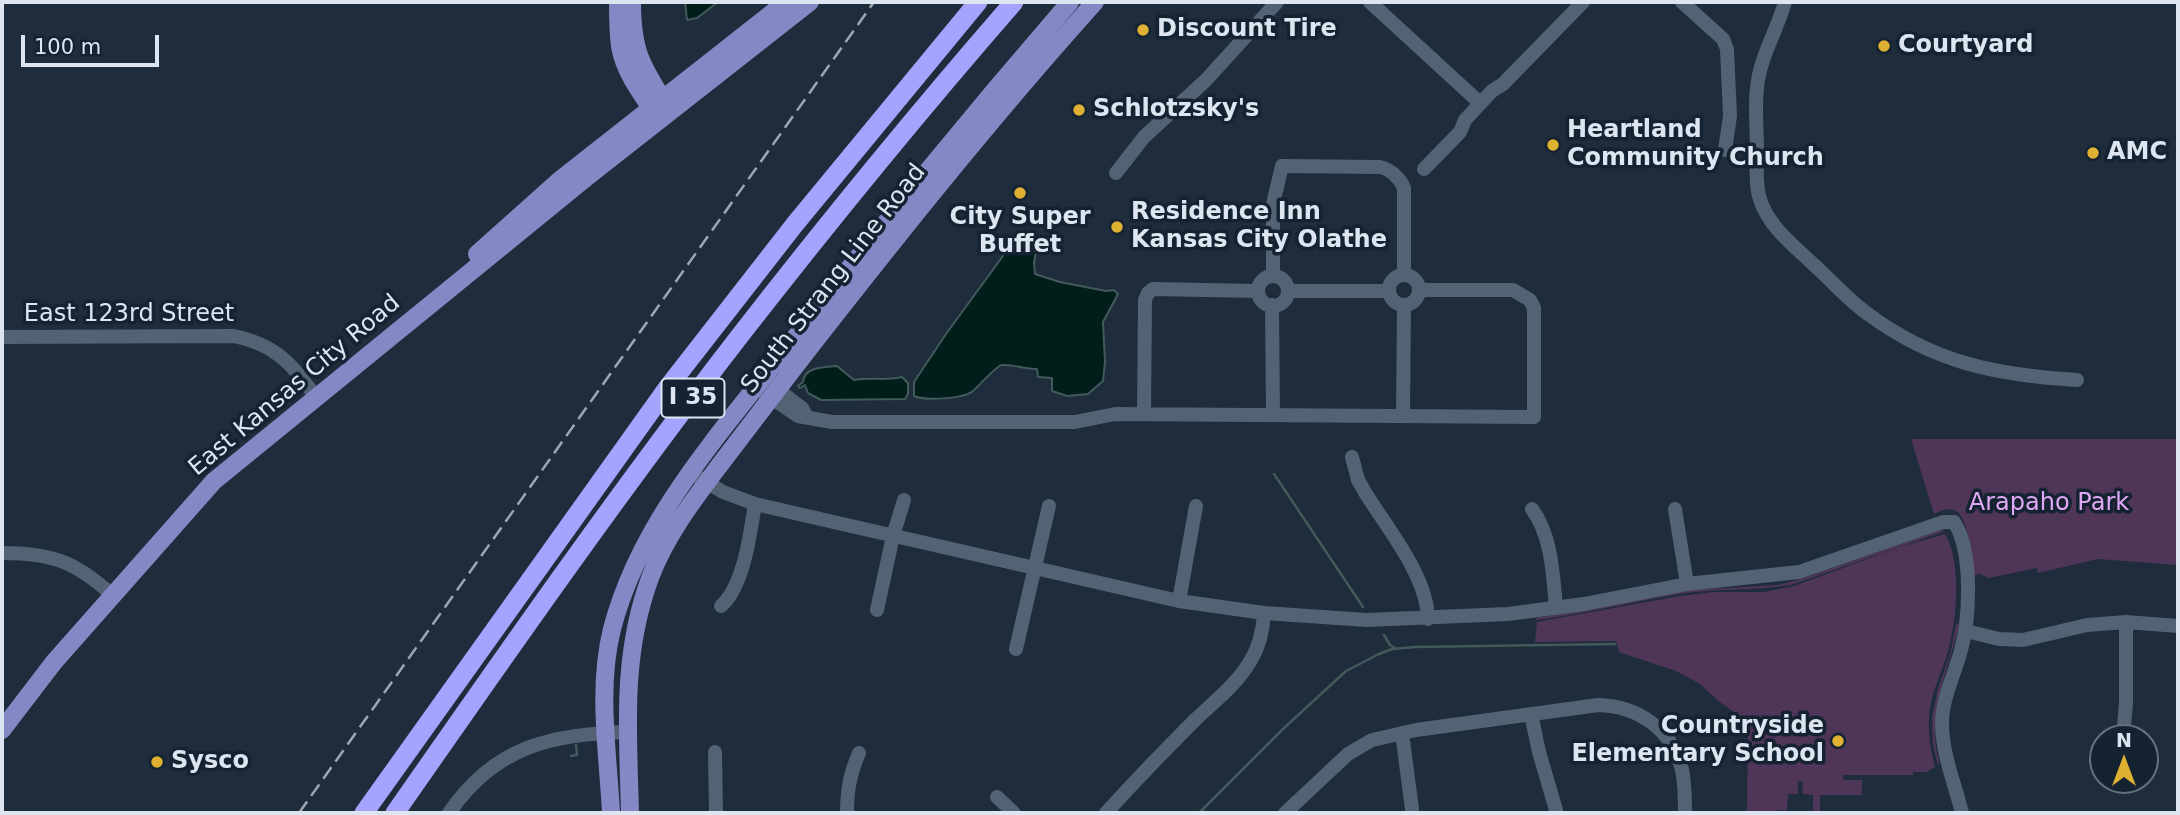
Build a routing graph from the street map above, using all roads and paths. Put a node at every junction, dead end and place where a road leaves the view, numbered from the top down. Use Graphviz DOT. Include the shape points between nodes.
graph roads {
  1 [pos="618,2"];
  2 [pos="632,2"];
  3 [pos="786,2"];
  4 [pos="810,2"];
  5 [pos="978,2"];
  6 [pos="1014,2"];
  7 [pos="1070,2"];
  8 [pos="1095,2"];
  9 [pos="1277,2"];
  10 [pos="1370,2"];
  11 [pos="1583,2"];
  12 [pos="1682,2"];
  13 [pos="1785,2"];
  14 [pos="1480,103"];
  15 [pos="661,110"];
  16 [pos="1725,150"];
  17 [pos="1424,169"];
  18 [pos="1116,173"];
  19 [pos="1404,275"];
  20 [pos="1273,276"];
  21 [pos="1419,290"];
  22 [pos="1258,291"];
  23 [pos="1287,291"];
  24 [pos="1388,291"];
  25 [pos="1272,305"];
  26 [pos="1404,306"];
  27 [pos="2,337"];
  28 [pos="2077,380"];
  29 [pos="767,388"];
  30 [pos="313,393"];
  31 [pos="1144,414"];
  32 [pos="1273,415"];
  33 [pos="1403,416"];
  34 [pos="1352,457"];
  35 [pos="691,472"];
  36 [pos="706,482"];
  37 [pos="904,500"];
  38 [pos="755,503"];
  39 [pos="1049,506"];
  40 [pos="1196,506"];
  41 [pos="1532,509"];
  42 [pos="1675,509"];
  43 [pos="893,536"];
  44 [pos="2,553"];
  45 [pos="1034,569"];
  46 [pos="1687,584"];
  47 [pos="108,592"];
  48 [pos="1179,601"];
  49 [pos="721,606"];
  50 [pos="1556,608"];
  51 [pos="877,610"];
  52 [pos="1264,613"];
  53 [pos="1428,619"];
  54 [pos="2126,622"];
  55 [pos="2178,626"];
  56 [pos="1966,631"];
  57 [pos="1016,649"];
  58 [pos="2,713"];
  59 [pos="1531,713"];
  60 [pos="2124,724"];
  61 [pos="2,730"];
  62 [pos="605,732"];
  63 [pos="629,732"];
  64 [pos="1402,733"];
  65 [pos="715,752"];
  66 [pos="859,753"];
  67 [pos="997,797"];
  68 [pos="1412,809"];
  69 [pos="1556,810"];
  70 [pos="363,813"];
  71 [pos="396,813"];
  72 [pos="449,813"];
  73 [pos="611,813"];
  74 [pos="630,813"];
  75 [pos="716,813"];
  76 [pos="847,813"];
  77 [pos="1014,813"];
  78 [pos="1106,813"];
  79 [pos="1285,813"];
  80 [pos="1685,813"];
  81 [pos="1962,813"];
  1 -- 15 [label="main road" via="624,59 638,88"];
  2 -- 15 [label="main road" via="637,53"];
  3 -- 15 [label="main road"];
  4 -- 15 [label="main road"];
  5 -- 70 [label="highway, I 35" via="668,387"];
  6 -- 71 [label="highway, I 35" via="877,162 741,335"];
  7 -- 29 [label="main road, South Strang Line Road" via="886,219"];
  8 -- 29 [label="main road, South Strang Line Road"];
  9 -- 18 [label="street" via="1206,80 1144,137"];
  10 -- 14 [label="street"];
  11 -- 14 [label="street"];
  12 -- 16 [label="street" via="1723,39 1727,49 1730,116"];
  13 -- 28 [label="street" via="1761,66 1756,109 1757,189 1778,230 1865,312 1907,340 1979,368"];
  14 -- 17 [label="street" via="1460,132"];
  15 -- 30 [label="main road, East Kansas City Road" via="561,178"];
  19 -- 20 [label="street" via="1404,188 1394,175 1380,167 1282,166 1273,204"];
  19 -- 21 [label="street" via="1415,281"];
  19 -- 24 [label="street" via="1393,280"];
  20 -- 22 [label="street" via="1261,282"];
  20 -- 23 [label="street" via="1285,282"];
  21 -- 26 [label="street" via="1413,302"];
  21 -- 33 [label="street" via="1513,290 1530,300 1534,308 1534,417"];
  22 -- 25 [label="street" via="1261,299"];
  22 -- 31 [label="street" via="1153,289 1148,293"];
  23 -- 24 [label="street"];
  23 -- 25 [label="street" via="1283,302"];
  24 -- 26 [label="street" via="1395,303"];
  25 -- 32 [label="street"];
  26 -- 33 [label="street"];
  27 -- 30 [label="street, East 123rd Street" via="234,336 262,344 284,358"];
  29 -- 31 [label="street" via="798,416 832,422 1075,422"];
  29 -- 35 [label="main road, South Strang Line Road"];
  29 -- 36 [label="main road, South Strang Line Road"];
  30 -- 47 [label="main road, East Kansas City Road" via="214,481"];
  31 -- 32 [label="street"];
  32 -- 33 [label="street"];
  34 -- 53 [label="street" via="1358,480 1419,579"];
  35 -- 36 [label="street"];
  35 -- 62 [label="main road, South Strang Line Road" via="645,544 621,602 609,649"];
  36 -- 38 [label="street"];
  36 -- 63 [label="main road, South Strang Line Road" via="660,554 642,603 628,678"];
  37 -- 43 [label="street"];
  38 -- 43 [label="street"];
  38 -- 49 [label="street" via="740,575 730,599"];
  39 -- 45 [label="street"];
  40 -- 48 [label="street"];
  41 -- 50 [label="street" via="1546,540"];
  42 -- 46 [label="street"];
  43 -- 45 [label="street"];
  43 -- 51 [label="street"];
  44 -- 47 [label="street" via="61,560"];
  45 -- 48 [label="street"];
  45 -- 57 [label="street"];
  46 -- 50 [label="street"];
  46 -- 56 [label="street" via="1799,572 1954,522 1968,571"];
  47 -- 58 [label="main road, East Kansas City Road" via="47,655"];
  47 -- 61 [label="main road, East Kansas City Road"];
  48 -- 52 [label="street"];
  50 -- 53 [label="street"];
  52 -- 53 [label="street"];
  52 -- 78 [label="street" via="1262,636 1243,671"];
  54 -- 55 [label="street"];
  54 -- 56 [label="street" via="2087,625 2023,640"];
  54 -- 60 [label="street"];
  56 -- 81 [label="street" via="1942,723"];
  59 -- 64 [label="street"];
  59 -- 69 [label="street"];
  59 -- 80 [label="street" via="1609,705 1650,720 1678,758"];
  62 -- 63 [label="street"];
  62 -- 72 [label="street" via="562,737 520,750 481,776"];
  62 -- 73 [label="main road, South Strang Line Road"];
  63 -- 74 [label="main road, South Strang Line Road"];
  64 -- 68 [label="street"];
  64 -- 79 [label="street" via="1372,740 1348,754"];
  65 -- 75 [label="street"];
  66 -- 76 [label="street" via="847,787"];
  67 -- 77 [label="street"];
}
